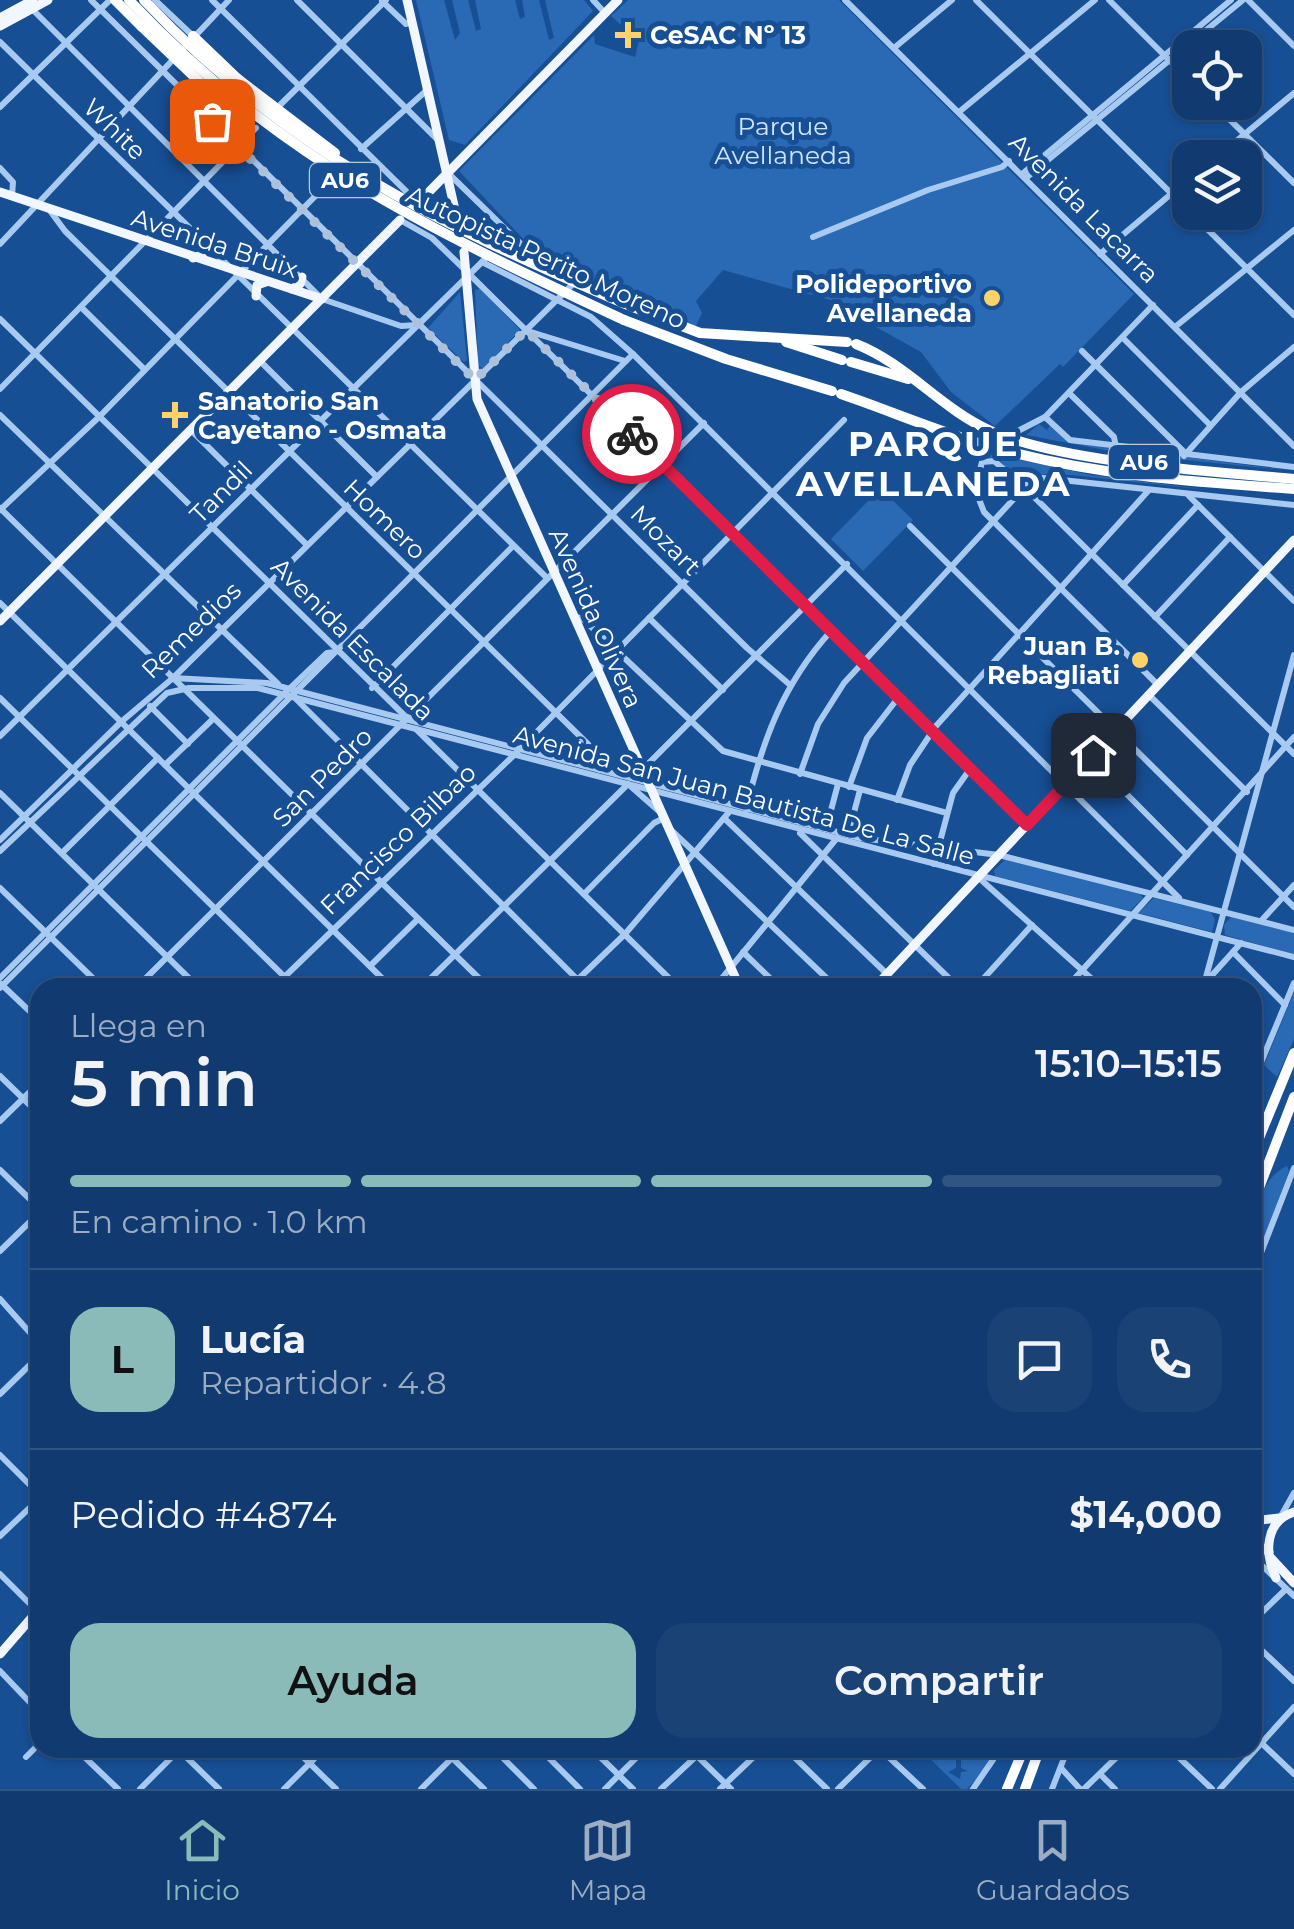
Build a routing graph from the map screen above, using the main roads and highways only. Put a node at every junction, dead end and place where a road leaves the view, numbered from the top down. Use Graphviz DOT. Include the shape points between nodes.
graph roads {
  1 [pos="48,0"];
  2 [pos="113,0"];
  3 [pos="129,0"];
  4 [pos="144,0"];
  5 [pos="406,0"];
  6 [pos="618,0"];
  7 [pos="33,4"];
  8 [pos="0,18"];
  9 [pos="0,26"];
  10 [pos="193,36"];
  11 [pos="272,131"];
  12 [pos="354,172"];
  13 [pos="447,172"];
  14 [pos="0,192"];
  15 [pos="418,203"];
  16 [pos="400,220"];
  17 [pos="458,222"];
  18 [pos="205,244"];
  19 [pos="464,252"];
  20 [pos="193,258"];
  21 [pos="302,277"];
  22 [pos="268,282"];
  23 [pos="292,289"];
  24 [pos="256,296"];
  25 [pos="322,299"];
  26 [pos="780,341"];
  27 [pos="918,382"];
  28 [pos="1294,473"];
  29 [pos="1294,493"];
  30 [pos="1294,540"];
  31 [pos="0,621"];
  32 [pos="736,978"];
  33 [pos="882,978"];
  34 [pos="1294,1053"];
  35 [pos="1294,1097"];
  36 [pos="1262,1131"];
  37 [pos="1262,1180"];
  38 [pos="1294,1512"];
  39 [pos="1280,1517"];
  40 [pos="1262,1520"];
  41 [pos="1262,1549"];
  42 [pos="1270,1555"];
  43 [pos="1276,1578"];
  44 [pos="1290,1586"];
  45 [pos="30,1621"];
  46 [pos="0,1654"];
  47 [pos="1020,1758"];
  48 [pos="1036,1758"];
  49 [pos="1007,1789"];
  50 [pos="1025,1789"];
  1 -- 7 [label="main road"];
  2 -- 11 [label="highway, bridge" via="212,93"];
  3 -- 11 [label="highway, Autopista Perito Moreno / AU6, bridge"];
  4 -- 12 [label="highway, Autopista Perito Moreno / AU6, bridge" via="238,88"];
  5 -- 13 [label="main road"];
  6 -- 13 [label="main road"];
  7 -- 8 [label="main road"];
  7 -- 9 [label="main road"];
  10 -- 12 [label="highway, bridge"];
  11 -- 29 [label="highway, Autopista Perito Moreno / AU6, bridge" via="420,224 624,320 726,359 1020,454 1132,476"];
  12 -- 26 [label="highway, Autopista Perito Moreno / AU6, bridge" via="421,212 623,304 700,333"];
  13 -- 15 [label="main road"];
  13 -- 17 [label="main road"];
  14 -- 20 [label="main road, Avenida Bruix"];
  16 -- 25 [label="main road"];
  18 -- 20 [label="main road"];
  19 -- 32 [label="main road, Avenida Olivera" via="477,399"];
  20 -- 22 [label="main road, Avenida Bruix"];
  21 -- 23 [label="main road"];
  22 -- 23 [label="main road, Avenida Bruix"];
  22 -- 24 [label="main road" via="257,285"];
  23 -- 25 [label="main road, Avenida Bruix"];
  25 -- 31 [label="main road"];
  26 -- 27 [label="highway, Autopista Perito Moreno / AU6"];
  26 -- 27 [label="highway, Autopista Perito Moreno / AU6" via="852,343 881,354"];
  27 -- 28 [label="highway, Autopista Perito Moreno / AU6" via="969,420 1015,439 1120,459"];
  30 -- 33 [label="main road"];
  34 -- 36 [label="highway"];
  35 -- 37 [label="highway"];
  38 -- 39 [label="main road"];
  39 -- 40 [label="main road"];
  39 -- 42 [label="main road" via="1270,1535"];
  41 -- 42 [label="main road"];
  42 -- 43 [label="main road"];
  42 -- 44 [label="main road"];
  45 -- 46 [label="main road"];
  47 -- 49 [label="highway"];
  48 -- 50 [label="highway"];
}
